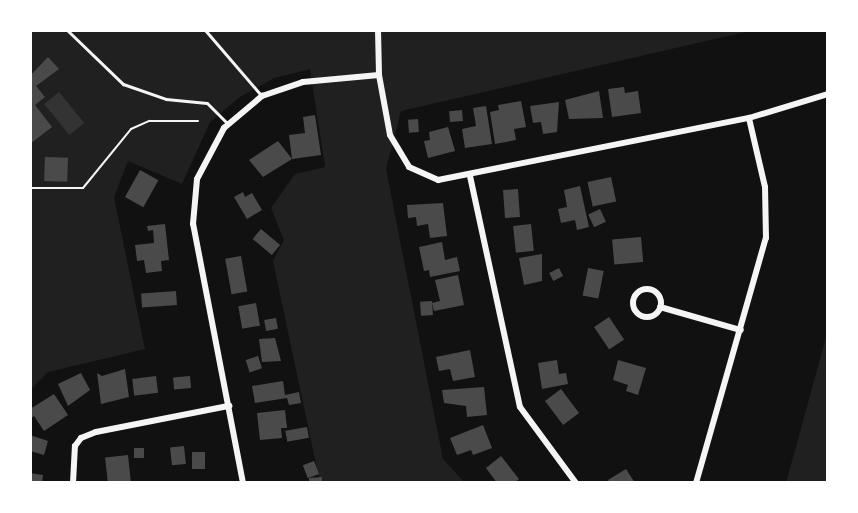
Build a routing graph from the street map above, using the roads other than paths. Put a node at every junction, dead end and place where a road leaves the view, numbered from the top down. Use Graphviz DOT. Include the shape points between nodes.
graph roads {
  1 [pos="67,30"];
  2 [pos="205,30"];
  3 [pos="378,30"];
  4 [pos="379,75"];
  5 [pos="828,94"];
  6 [pos="262,96"];
  7 [pos="749,118"];
  8 [pos="228,124"];
  9 [pos="470,176"];
  10 [pos="660,307"];
  11 [pos="741,330"];
  12 [pos="229,406"];
  13 [pos="74,483"];
  14 [pos="243,483"];
  15 [pos="576,483"];
  16 [pos="696,483"];
  1 -- 8 [label="lane" via="123,84 166,99 207,103"];
  2 -- 6 [label="lane"];
  3 -- 4 [label="street"];
  4 -- 6 [label="street" via="303,82"];
  4 -- 9 [label="street" via="385,117 395,147 409,167 428,178"];
  5 -- 7 [label="street"];
  6 -- 8 [label="street"];
  7 -- 9 [label="street"];
  7 -- 11 [label="street" via="765,187 768,223"];
  8 -- 12 [label="street" via="209,150 197,179 193,224"];
  9 -- 15 [label="street" via="520,407 540,440"];
  10 -- 10 [label="street" via="660,298 653,291 644,290 634,299 634,308 643,317 656,315"];
  10 -- 11 [label="street"];
  11 -- 16 [label="street"];
  12 -- 13 [label="street" via="81,438 75,446"];
  12 -- 14 [label="street"];
}
